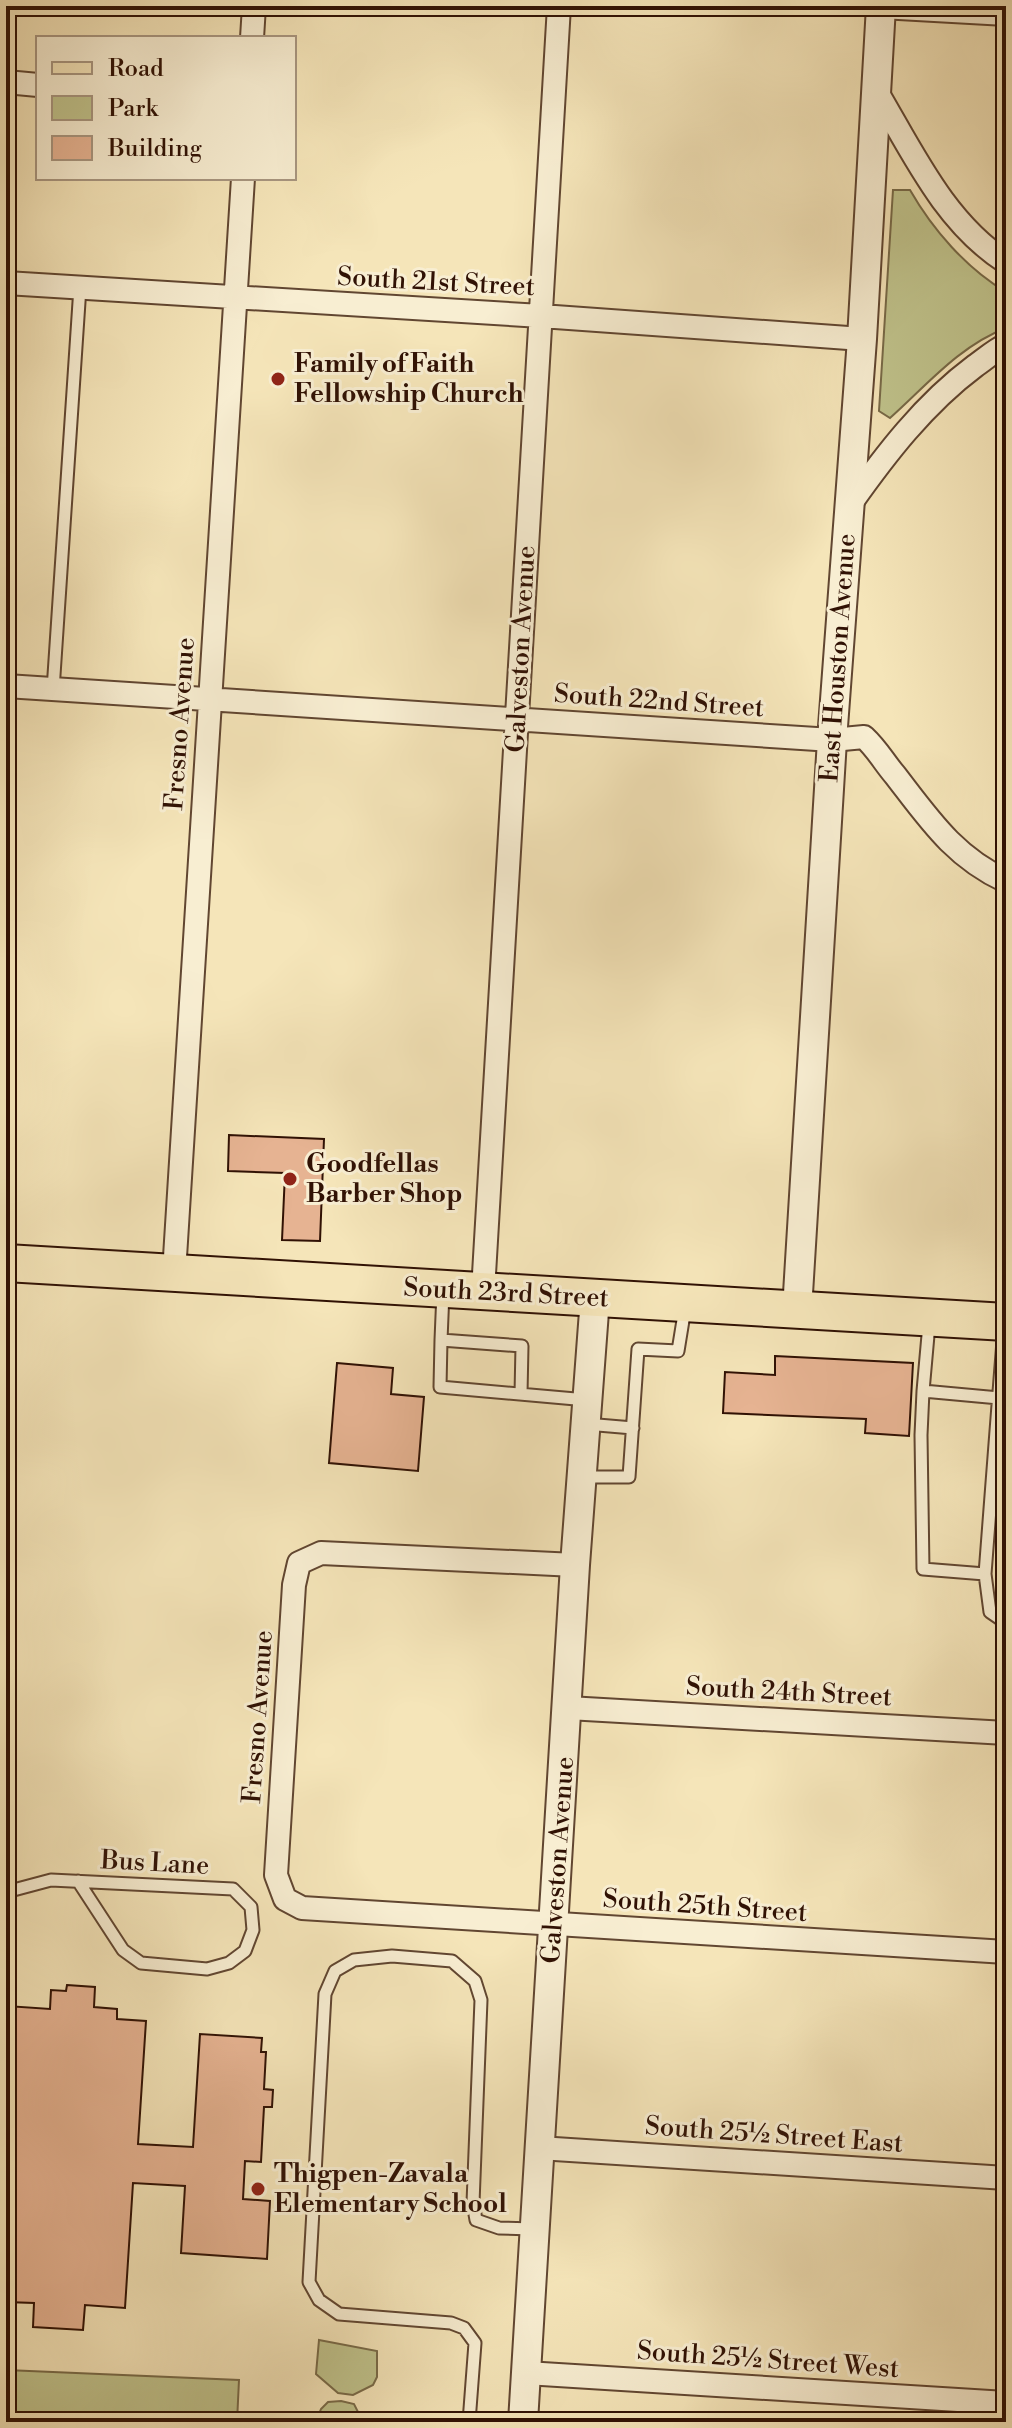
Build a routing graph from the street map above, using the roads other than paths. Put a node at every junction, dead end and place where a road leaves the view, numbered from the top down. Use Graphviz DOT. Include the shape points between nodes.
graph roads {
  1 [pos="254,6"];
  2 [pos="559,6"];
  3 [pos="881,7"];
  4 [pos="1006,14"];
  5 [pos="252,36"];
  6 [pos="6,82"];
  7 [pos="36,85"];
  8 [pos="877,92"];
  9 [pos="243,180"];
  10 [pos="1006,262"];
  11 [pos="6,283"];
  12 [pos="80,287"];
  13 [pos="236,298"];
  14 [pos="541,316"];
  15 [pos="862,339"];
  16 [pos="1006,345"];
  17 [pos="848,507"];
  18 [pos="6,686"];
  19 [pos="53,690"];
  20 [pos="210,701"];
  21 [pos="517,720"];
  22 [pos="832,740"];
  23 [pos="1006,881"];
  24 [pos="6,1263"];
  25 [pos="174,1273"];
  26 [pos="443,1289"];
  27 [pos="483,1291"];
  28 [pos="595,1298"];
  29 [pos="686,1303"];
  30 [pos="797,1310"];
  31 [pos="929,1318"];
  32 [pos="1005,1322"];
  33 [pos="441,1340"];
  34 [pos="1003,1379"];
  35 [pos="923,1391"];
  36 [pos="521,1394"];
  37 [pos="999,1398"];
  38 [pos="586,1412"];
  39 [pos="633,1428"];
  40 [pos="582,1477"];
  41 [pos="575,1565"];
  42 [pos="985,1574"];
  43 [pos="1006,1623"];
  44 [pos="568,1708"];
  45 [pos="1006,1733"];
  46 [pos="276,1875"];
  47 [pos="78,1881"];
  48 [pos="6,1892"];
  49 [pos="554,1924"];
  50 [pos="1006,1952"];
  51 [pos="539,2148"];
  52 [pos="1006,2178"];
  53 [pos="534,2229"];
  54 [pos="526,2373"];
  55 [pos="1006,2403"];
  56 [pos="469,2422"];
  57 [pos="523,2422"];
  1 -- 5 [label="street"];
  2 -- 14 [label="street, Galveston Avenue"];
  3 -- 4 [label="street"];
  3 -- 8 [label="street, East Houston Avenue"];
  6 -- 7 [label="street"];
  8 -- 10 [label="street" via="959,221"];
  8 -- 15 [label="street, East Houston Avenue"];
  9 -- 13 [label="street, Fresno Avenue"];
  11 -- 12 [label="street, South 21st Street"];
  12 -- 13 [label="street, South 21st Street"];
  12 -- 19 [label="lane"];
  13 -- 14 [label="street, South 21st Street"];
  13 -- 20 [label="street, Fresno Avenue"];
  14 -- 15 [label="street, South 21st Street"];
  14 -- 21 [label="street, Galveston Avenue"];
  15 -- 17 [label="street, East Houston Avenue"];
  16 -- 17 [label="street" via="958,379 925,412 886,453"];
  17 -- 22 [label="street, East Houston Avenue"];
  18 -- 19 [label="street, South 22nd Street"];
  19 -- 20 [label="street, South 22nd Street"];
  20 -- 21 [label="street, South 22nd Street"];
  20 -- 25 [label="street, Fresno Avenue"];
  21 -- 22 [label="street, South 22nd Street"];
  21 -- 27 [label="street, Galveston Avenue"];
  22 -- 23 [label="street, South 22nd Street" via="864,737 945,839"];
  22 -- 30 [label="street, East Houston Avenue"];
  24 -- 25 [label="main road, South 23rd Street"];
  25 -- 26 [label="main road, South 23rd Street"];
  26 -- 27 [label="main road, South 23rd Street"];
  26 -- 33 [label="lane"];
  27 -- 28 [label="main road, South 23rd Street"];
  28 -- 29 [label="main road, South 23rd Street"];
  28 -- 38 [label="street, Galveston Avenue"];
  29 -- 30 [label="main road, South 23rd Street"];
  29 -- 39 [label="lane" via="678,1351 638,1349"];
  30 -- 31 [label="main road, South 23rd Street"];
  31 -- 32 [label="main road, South 23rd Street"];
  31 -- 35 [label="lane"];
  32 -- 34 [label="lane"];
  33 -- 36 [label="lane" via="440,1387"];
  33 -- 36 [label="lane" via="522,1346"];
  34 -- 37 [label="lane"];
  35 -- 37 [label="lane"];
  35 -- 42 [label="lane" via="923,1569"];
  36 -- 38 [label="lane"];
  37 -- 42 [label="lane"];
  38 -- 39 [label="lane"];
  38 -- 40 [label="street, Galveston Avenue"];
  39 -- 40 [label="lane" via="629,1477"];
  40 -- 41 [label="street, Galveston Avenue"];
  41 -- 44 [label="street, Galveston Avenue"];
  41 -- 46 [label="street, Fresno Avenue" via="321,1553 299,1563"];
  42 -- 43 [label="lane" via="990,1612"];
  44 -- 45 [label="street, South 24th Street"];
  44 -- 49 [label="street, Galveston Avenue"];
  46 -- 49 [label="street, South 25th Street" via="285,1899 302,1908"];
  47 -- 47 [label="lane, Bus Lane" via="123,1950 141,1963 207,1969 229,1963 245,1951 253,1930 251,1907 233,1889"];
  47 -- 48 [label="lane, Bus Lane" via="51,1880"];
  49 -- 50 [label="street, South 25th Street"];
  49 -- 51 [label="street, Galveston Avenue"];
  51 -- 52 [label="street, South 25½ Street East"];
  51 -- 53 [label="street, Galveston Avenue"];
  53 -- 54 [label="street, Galveston Avenue"];
  53 -- 56 [label="lane" via="499,2228 476,2220 481,2000 475,1981 452,1961 392,1956 354,1960 335,1971 325,1994 309,2282 319,2300 339,2314 464,2328 475,2343"];
  54 -- 55 [label="street, South 25½ Street West"];
  54 -- 57 [label="street, Galveston Avenue"];
}
